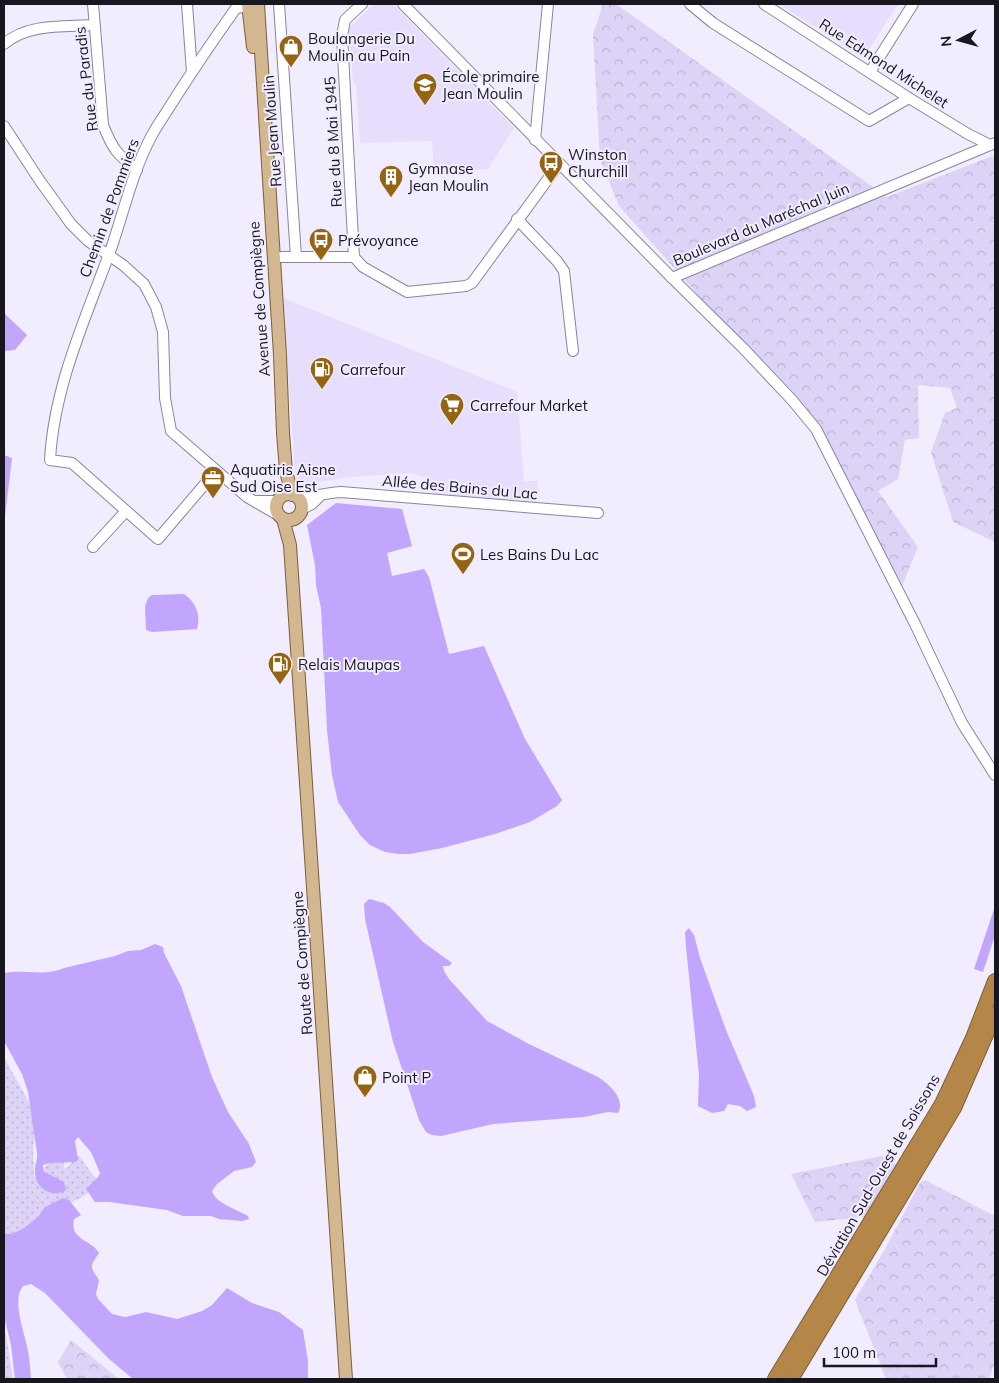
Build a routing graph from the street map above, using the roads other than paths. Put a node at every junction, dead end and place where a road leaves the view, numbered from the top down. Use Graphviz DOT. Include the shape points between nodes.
graph roads {
  1 [pos="93,4"];
  2 [pos="187,4"];
  3 [pos="253,4"];
  4 [pos="278,4"];
  5 [pos="362,4"];
  6 [pos="403,4"];
  7 [pos="548,4"];
  8 [pos="690,4"];
  9 [pos="764,4"];
  10 [pos="913,4"];
  11 [pos="94,25"];
  12 [pos="4,44"];
  13 [pos="192,72"];
  14 [pos="870,72"];
  15 [pos="909,98"];
  16 [pos="4,126"];
  17 [pos="535,140"];
  18 [pos="993,144"];
  19 [pos="558,164"];
  20 [pos="137,170"];
  21 [pos="517,219"];
  22 [pos="108,254"];
  23 [pos="273,257"];
  24 [pos="296,257"];
  25 [pos="354,257"];
  26 [pos="672,278"];
  27 [pos="572,351"];
  28 [pos="216,471"];
  29 [pos="256,502"];
  30 [pos="291,503"];
  31 [pos="126,511"];
  32 [pos="598,513"];
  33 [pos="280,517"];
  34 [pos="290,545"];
  35 [pos="93,547"];
  36 [pos="995,775"];
  37 [pos="995,981"];
  38 [pos="995,1014"];
  39 [pos="346,1379"];
  40 [pos="775,1379"];
  41 [pos="791,1379"];
  1 -- 11 [label="street, Rue du Paradis"];
  2 -- 13 [label="street"];
  3 -- 13 [label="street, Chemin de Pommiers" via="236,8"];
  3 -- 23 [label="main road, Avenue de Compiègne"];
  4 -- 24 [label="street, Rue Jean Moulin"];
  5 -- 25 [label="street, Rue du 8 Mai 1945" via="345,20 342,36"];
  6 -- 17 [label="street, Boulevard du Maréchal Juin"];
  7 -- 17 [label="street"];
  8 -- 15 [label="street" via="713,23 870,121"];
  9 -- 14 [label="street, Rue Edmond Michelet"];
  10 -- 14 [label="street"];
  11 -- 12 [label="street" via="25,31 12,36"];
  11 -- 20 [label="street, Rue du Paradis" via="104,125 118,155"];
  13 -- 20 [label="street, Chemin de Pommiers" via="152,134"];
  14 -- 15 [label="street, Rue Edmond Michelet"];
  15 -- 18 [label="street, Rue Edmond Michelet" via="968,134"];
  16 -- 22 [label="street" via="71,224"];
  17 -- 19 [label="street, Boulevard du Maréchal Juin"];
  18 -- 26 [label="street, Boulevard du Maréchal Juin"];
  19 -- 21 [label="street"];
  19 -- 26 [label="street, Boulevard du Maréchal Juin"];
  20 -- 22 [label="street, Chemin de Pommiers"];
  21 -- 25 [label="street" via="472,283 466,286 407,292 363,267"];
  21 -- 27 [label="street" via="564,271"];
  22 -- 28 [label="street" via="144,284 156,307 163,332 165,398 171,431"];
  22 -- 31 [label="street, Chemin de Pommiers" via="66,378 50,460 72,463"];
  23 -- 24 [label="street"];
  23 -- 30 [label="main road, Avenue de Compiègne" via="286,471"];
  24 -- 25 [label="street"];
  26 -- 36 [label="street" via="743,348 816,429 962,723"];
  28 -- 29 [label="street"];
  28 -- 31 [label="street" via="158,539"];
  29 -- 30 [label="street"];
  29 -- 33 [label="street"];
  30 -- 32 [label="street, Allée des Bains du Lac" via="312,504 327,493 341,492"];
  30 -- 33 [label="main road" via="276,508"];
  30 -- 33 [label="main road" via="290,520"];
  30 -- 34 [label="main road, Avenue de Compiègne"];
  31 -- 35 [label="street"];
  33 -- 34 [label="main road"];
  34 -- 39 [label="main road, Route de Compiègne"];
  37 -- 40 [label="highway, Déviation Sud-Ouest de Soissons" via="942,1104"];
  38 -- 41 [label="highway, Déviation Sud-Ouest de Soissons" via="954,1108"];
}
